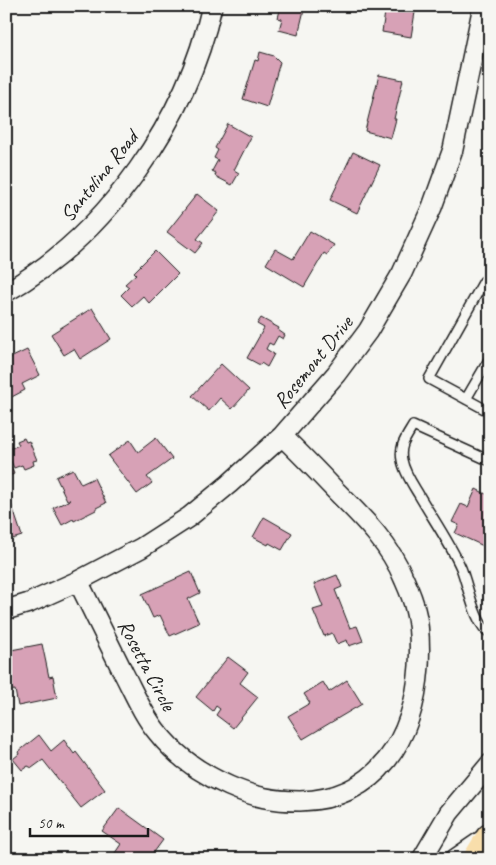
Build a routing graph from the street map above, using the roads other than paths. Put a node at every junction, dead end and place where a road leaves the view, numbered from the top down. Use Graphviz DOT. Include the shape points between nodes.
graph roads {
  1 [pos="212,6"];
  2 [pos="483,6"];
  3 [pos="490,278"];
  4 [pos="6,292"];
  5 [pos="490,358"];
  6 [pos="466,399"];
  7 [pos="490,412"];
  8 [pos="282,436"];
  9 [pos="490,462"];
  10 [pos="78,581"];
  11 [pos="6,610"];
  12 [pos="490,634"];
  13 [pos="490,764"];
  14 [pos="490,836"];
  15 [pos="422,859"];
  16 [pos="455,859"];
  17 [pos="476,859"];
  1 -- 4 [label="street, Santolina Road" via="196,63 181,99 141,166 100,216 74,241"];
  2 -- 8 [label="street, Rosemont Drive" via="453,148 432,207 402,273 368,331"];
  3 -- 6 [label="lane" via="484,281 428,378"];
  5 -- 6 [label="lane"];
  6 -- 7 [label="lane"];
  8 -- 10 [label="street, Rosemont Drive" via="189,516 141,548"];
  8 -- 10 [label="street, Rosetta Circle" via="363,518 387,548 403,576 416,610 420,648 418,687 412,714 402,739 364,782 317,801 277,801 241,792 184,759 158,733 140,706"];
  9 -- 12 [label="lane" via="414,426 400,447 402,462 411,482 460,566 476,617 484,631"];
  10 -- 11 [label="street, Rosemont Drive"];
  13 -- 15 [label="street" via="449,814"];
  14 -- 16 [label="street"];
  14 -- 17 [label="highway"];
}
